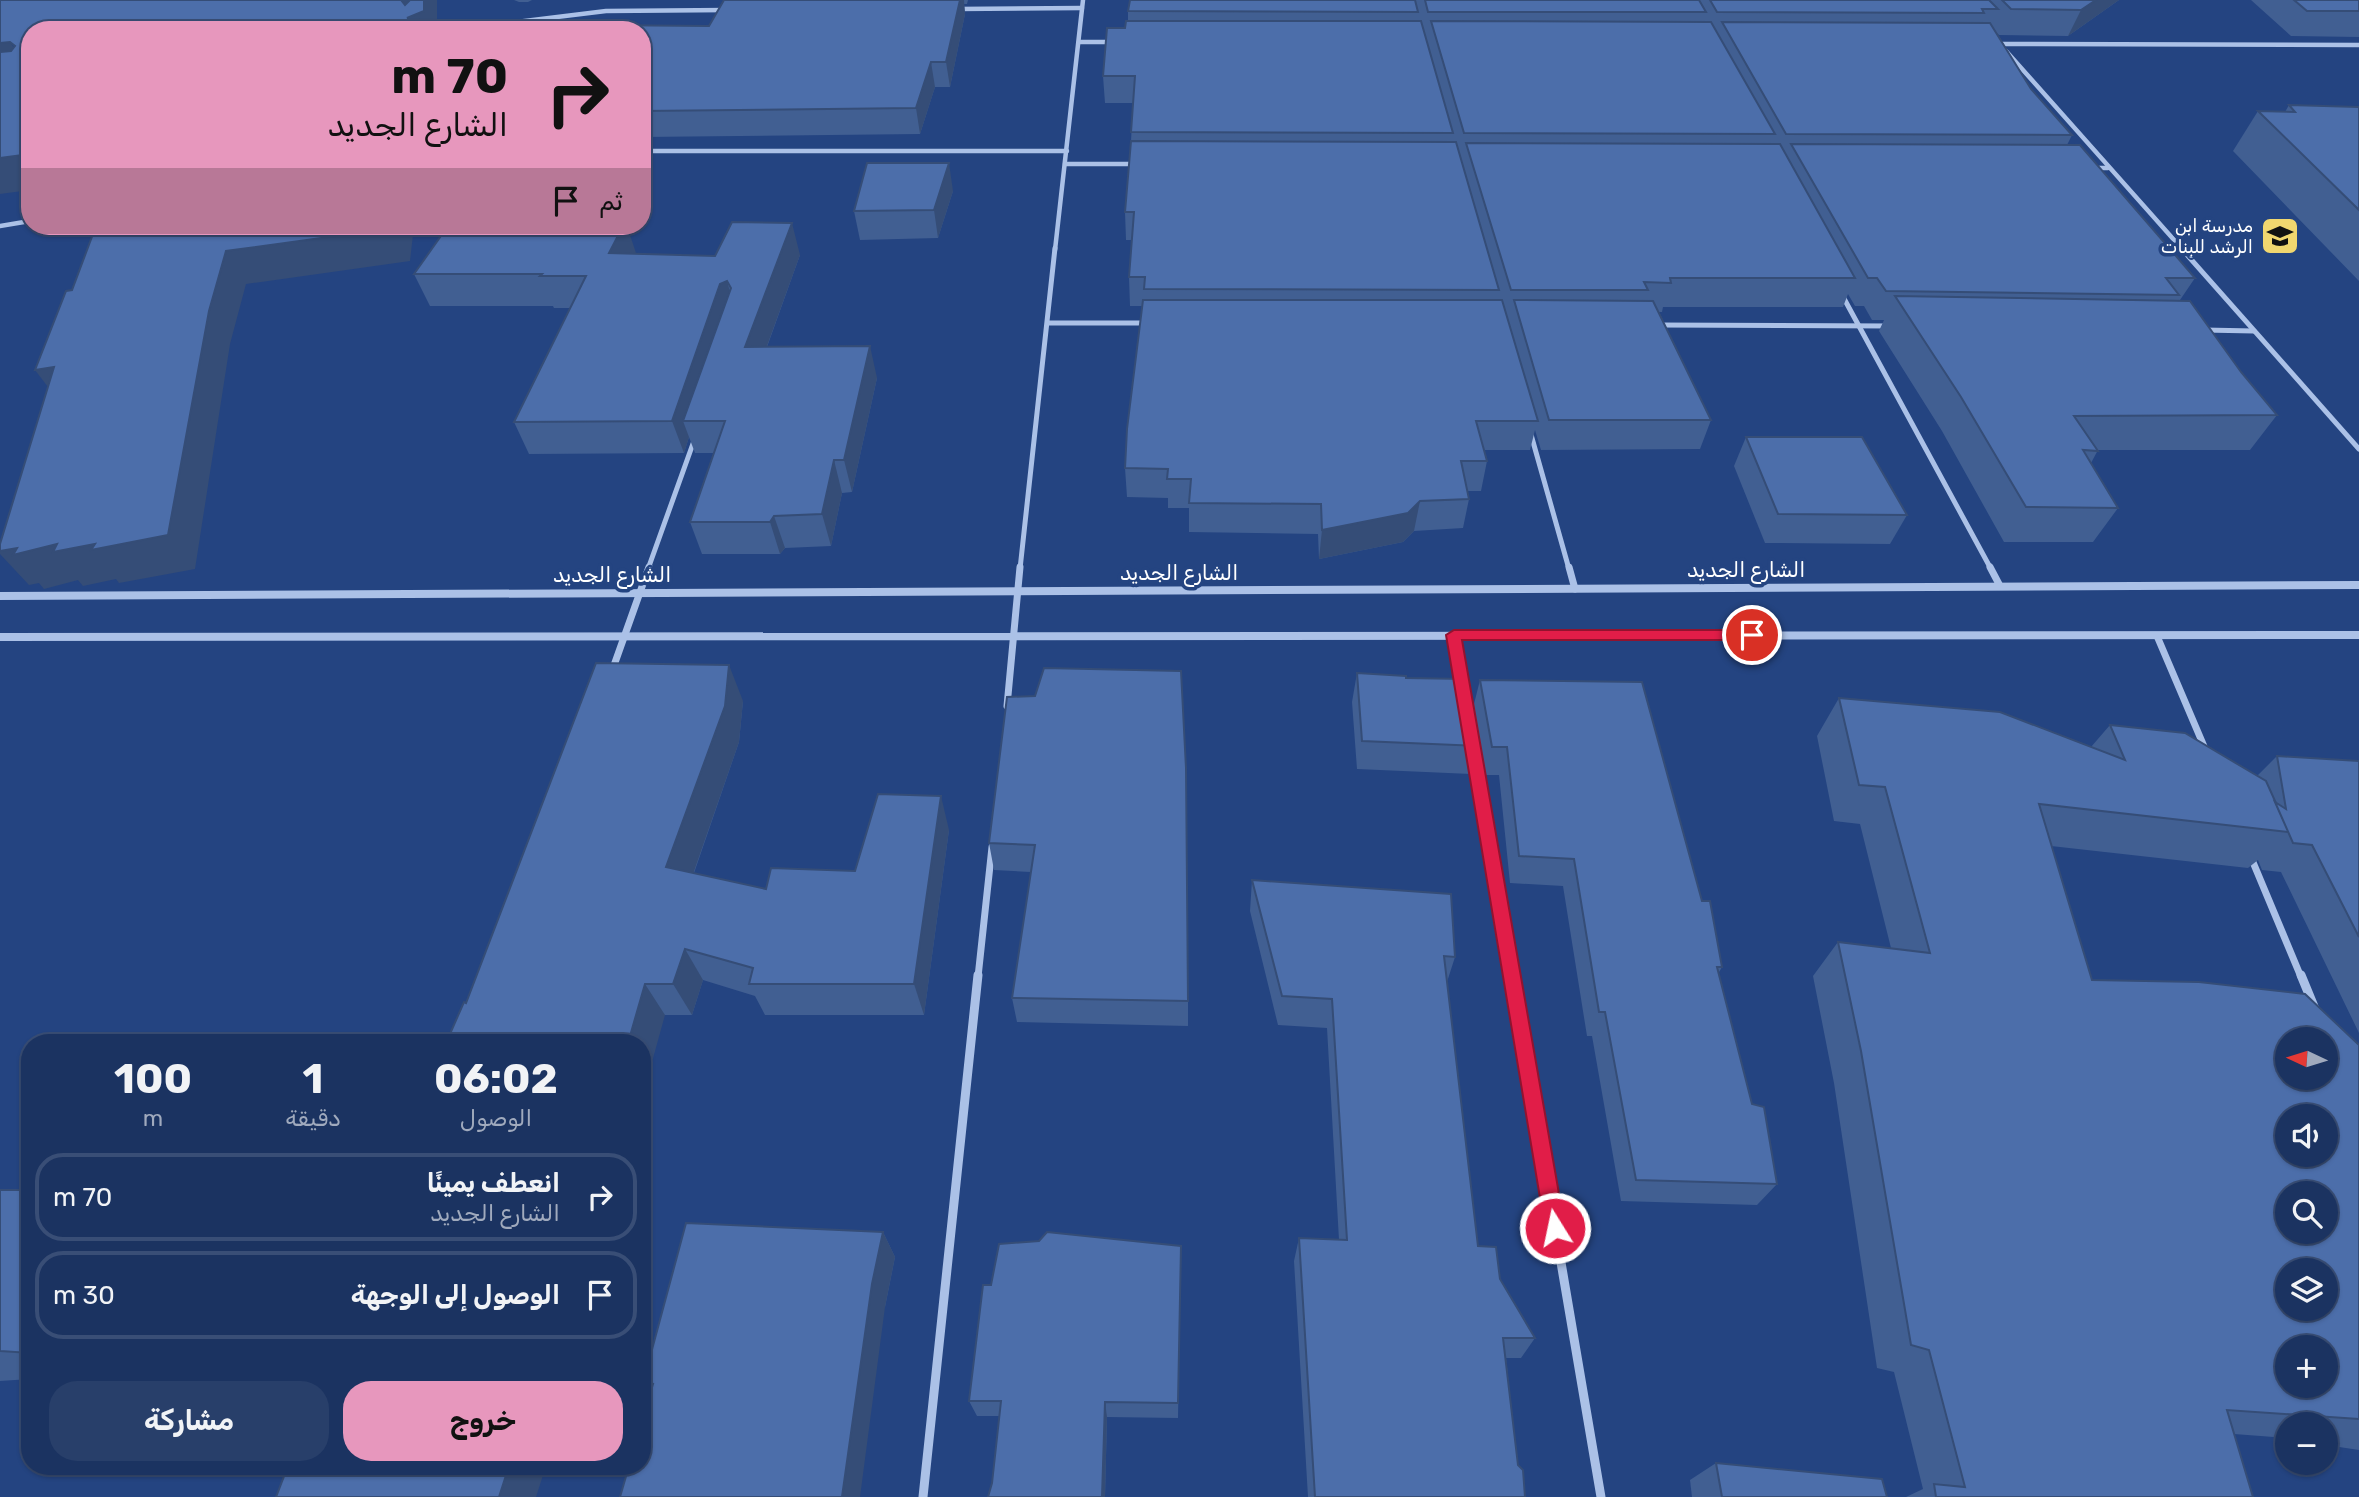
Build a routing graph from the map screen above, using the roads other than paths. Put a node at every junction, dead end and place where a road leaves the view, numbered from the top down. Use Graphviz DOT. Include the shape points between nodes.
graph roads {
  1 [pos="1082,4"];
  2 [pos="956,9"];
  3 [pos="732,10"];
  4 [pos="524,21"];
  5 [pos="1993,35"];
  6 [pos="1079,42"];
  7 [pos="1120,42"];
  8 [pos="1986,44"];
  9 [pos="2000,44"];
  10 [pos="2359,45"];
  11 [pos="651,151"];
  12 [pos="1067,151"];
  13 [pos="1065,164"];
  14 [pos="1149,164"];
  15 [pos="2080,167"];
  16 [pos="2108,168"];
  17 [pos="21,222"];
  18 [pos="0,226"];
  19 [pos="1839,288"];
  20 [pos="1048,323"];
  21 [pos="1158,323"];
  22 [pos="1651,325"];
  23 [pos="1858,325"];
  24 [pos="1899,326"];
  25 [pos="2200,330"];
  26 [pos="2254,331"];
  27 [pos="1526,417"];
  28 [pos="700,423"];
  29 [pos="2359,449"];
  30 [pos="2359,585"];
  31 [pos="2000,586"];
  32 [pos="1575,589"];
  33 [pos="1017,592"];
  34 [pos="642,593"];
  35 [pos="0,596"];
  36 [pos="1014,635"];
  37 [pos="1454,635"];
  38 [pos="2359,635"];
  39 [pos="625,636"];
  40 [pos="2157,636"];
  41 [pos="0,637"];
  42 [pos="610,675"];
  43 [pos="1466,703"];
  44 [pos="1005,719"];
  45 [pos="1473,744"];
  46 [pos="2210,761"];
  47 [pos="992,844"];
  48 [pos="2248,849"];
  49 [pos="2316,1013"];
  50 [pos="923,1497"];
  51 [pos="1601,1497"];
  1 -- 2 [label="street"];
  1 -- 6 [label="street"];
  3 -- 4 [label="street" via="606,11"];
  5 -- 9 [label="street"];
  6 -- 7 [label="street"];
  6 -- 12 [label="street"];
  8 -- 9 [label="street"];
  9 -- 10 [label="street"];
  9 -- 16 [label="street"];
  11 -- 12 [label="street"];
  12 -- 13 [label="street"];
  13 -- 14 [label="street"];
  13 -- 20 [label="street"];
  15 -- 16 [label="street"];
  16 -- 26 [label="street"];
  17 -- 18 [label="street"];
  19 -- 23 [label="street"];
  20 -- 21 [label="street"];
  20 -- 33 [label="street"];
  22 -- 23 [label="street"];
  23 -- 24 [label="street"];
  23 -- 31 [label="street"];
  25 -- 26 [label="street"];
  26 -- 29 [label="street"];
  27 -- 32 [label="street"];
  28 -- 34 [label="street"];
  30 -- 31 [label="street, الشارع الجديد"];
  31 -- 32 [label="street, الشارع الجديد"];
  32 -- 33 [label="street, الشارع الجديد"];
  33 -- 34 [label="street, الشارع الجديد"];
  33 -- 36 [label="street"];
  34 -- 35 [label="street, الشارع الجديد"];
  34 -- 39 [label="street"];
  36 -- 37 [label="street"];
  36 -- 39 [label="street"];
  36 -- 44 [label="street"];
  37 -- 40 [label="street"];
  37 -- 43 [label="street"];
  38 -- 40 [label="street"];
  39 -- 41 [label="street"];
  39 -- 42 [label="street"];
  40 -- 46 [label="street"];
  45 -- 51 [label="street"];
  47 -- 50 [label="street"];
  48 -- 49 [label="street"];
}
